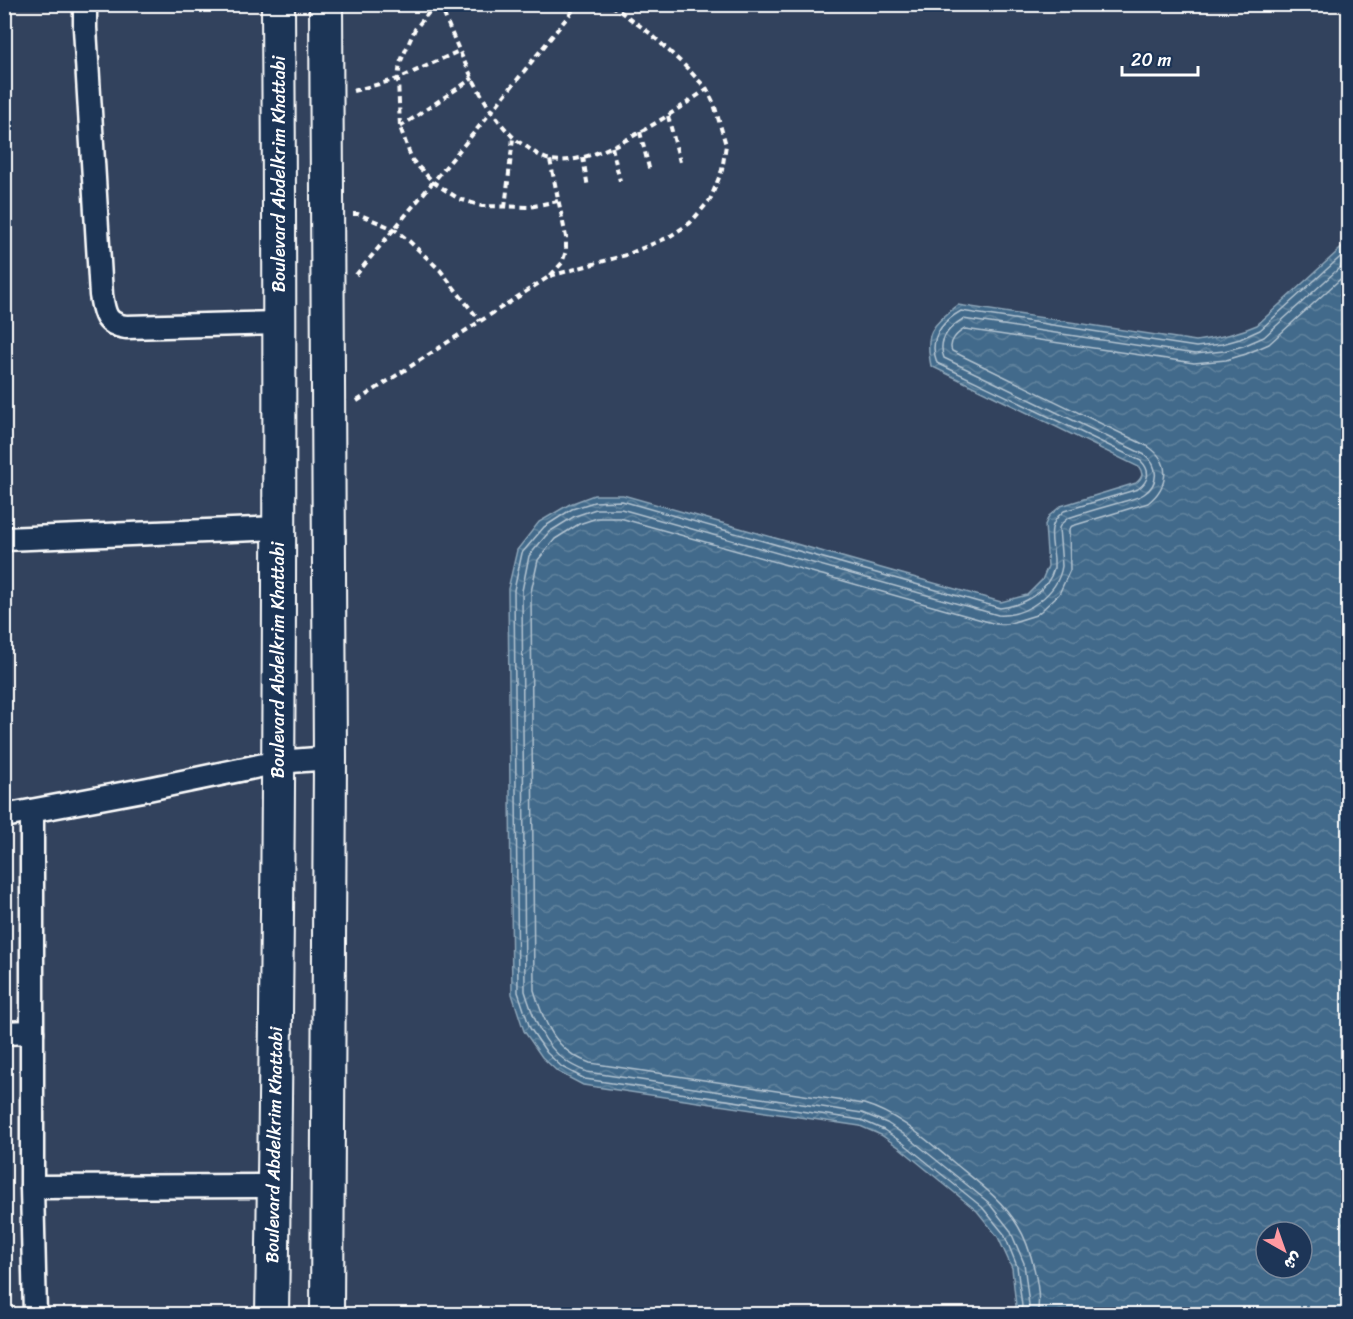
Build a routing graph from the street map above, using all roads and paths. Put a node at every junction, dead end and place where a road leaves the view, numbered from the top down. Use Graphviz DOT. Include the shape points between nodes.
graph roads {
  1 [pos="85,4"];
  2 [pos="278,4"];
  3 [pos="326,4"];
  4 [pos="438,4"];
  5 [pos="578,4"];
  6 [pos="610,4"];
  7 [pos="459,51"];
  8 [pos="473,78"];
  9 [pos="398,79"];
  10 [pos="707,89"];
  11 [pos="327,97"];
  12 [pos="492,111"];
  13 [pos="668,116"];
  14 [pos="400,127"];
  15 [pos="640,132"];
  16 [pos="513,137"];
  17 [pos="612,147"];
  18 [pos="583,157"];
  19 [pos="549,160"];
  20 [pos="680,162"];
  21 [pos="650,172"];
  22 [pos="620,181"];
  23 [pos="433,182"];
  24 [pos="588,188"];
  25 [pos="558,201"];
  26 [pos="505,208"];
  27 [pos="327,212"];
  28 [pos="394,229"];
  29 [pos="550,276"];
  30 [pos="328,279"];
  31 [pos="480,321"];
  32 [pos="280,323"];
  33 [pos="328,419"];
  34 [pos="279,528"];
  35 [pos="4,539"];
  36 [pos="330,758"];
  37 [pos="278,762"];
  38 [pos="32,812"];
  39 [pos="4,816"];
  40 [pos="32,1032"];
  41 [pos="4,1033"];
  42 [pos="274,1186"];
  43 [pos="32,1188"];
  44 [pos="35,1314"];
  45 [pos="272,1314"];
  46 [pos="327,1314"];
  1 -- 32 [label="street" via="101,295 109,320 126,327"];
  2 -- 32 [label="street, Boulevard Abdelkrim Khattabi"];
  3 -- 11 [label="street"];
  4 -- 7 [label="path"];
  4 -- 9 [label="path" via="416,29 400,63"];
  5 -- 12 [label="path"];
  6 -- 10 [label="path" via="651,34"];
  7 -- 8 [label="path"];
  7 -- 9 [label="path"];
  8 -- 12 [label="path"];
  8 -- 14 [label="path"];
  9 -- 11 [label="path"];
  9 -- 14 [label="path"];
  10 -- 13 [label="path"];
  10 -- 29 [label="path" via="726,145 722,170 710,200 690,223 669,237 626,255"];
  11 -- 27 [label="street"];
  12 -- 16 [label="path"];
  12 -- 23 [label="path"];
  13 -- 15 [label="path"];
  13 -- 20 [label="path"];
  14 -- 23 [label="path" via="412,160"];
  15 -- 17 [label="path"];
  15 -- 21 [label="path"];
  16 -- 19 [label="path"];
  16 -- 26 [label="path"];
  17 -- 18 [label="path"];
  17 -- 22 [label="path"];
  18 -- 19 [label="path"];
  18 -- 24 [label="path"];
  19 -- 25 [label="path"];
  23 -- 26 [label="path" via="459,198"];
  23 -- 28 [label="path"];
  25 -- 26 [label="path"];
  25 -- 29 [label="path" via="566,251 562,263"];
  27 -- 28 [label="path" via="358,214"];
  27 -- 30 [label="street"];
  28 -- 30 [label="path" via="356,275"];
  28 -- 31 [label="path" via="440,270"];
  29 -- 31 [label="path"];
  30 -- 33 [label="street"];
  31 -- 33 [label="path"];
  32 -- 34 [label="street, Boulevard Abdelkrim Khattabi"];
  33 -- 36 [label="street"];
  34 -- 35 [label="street"];
  34 -- 37 [label="street, Boulevard Abdelkrim Khattabi"];
  36 -- 37 [label="street"];
  36 -- 46 [label="street"];
  37 -- 38 [label="street"];
  37 -- 42 [label="street, Boulevard Abdelkrim Khattabi"];
  38 -- 39 [label="street"];
  38 -- 40 [label="street"];
  40 -- 41 [label="street"];
  40 -- 43 [label="street"];
  42 -- 43 [label="street"];
  42 -- 45 [label="street, Boulevard Abdelkrim Khattabi"];
  43 -- 44 [label="street"];
}
